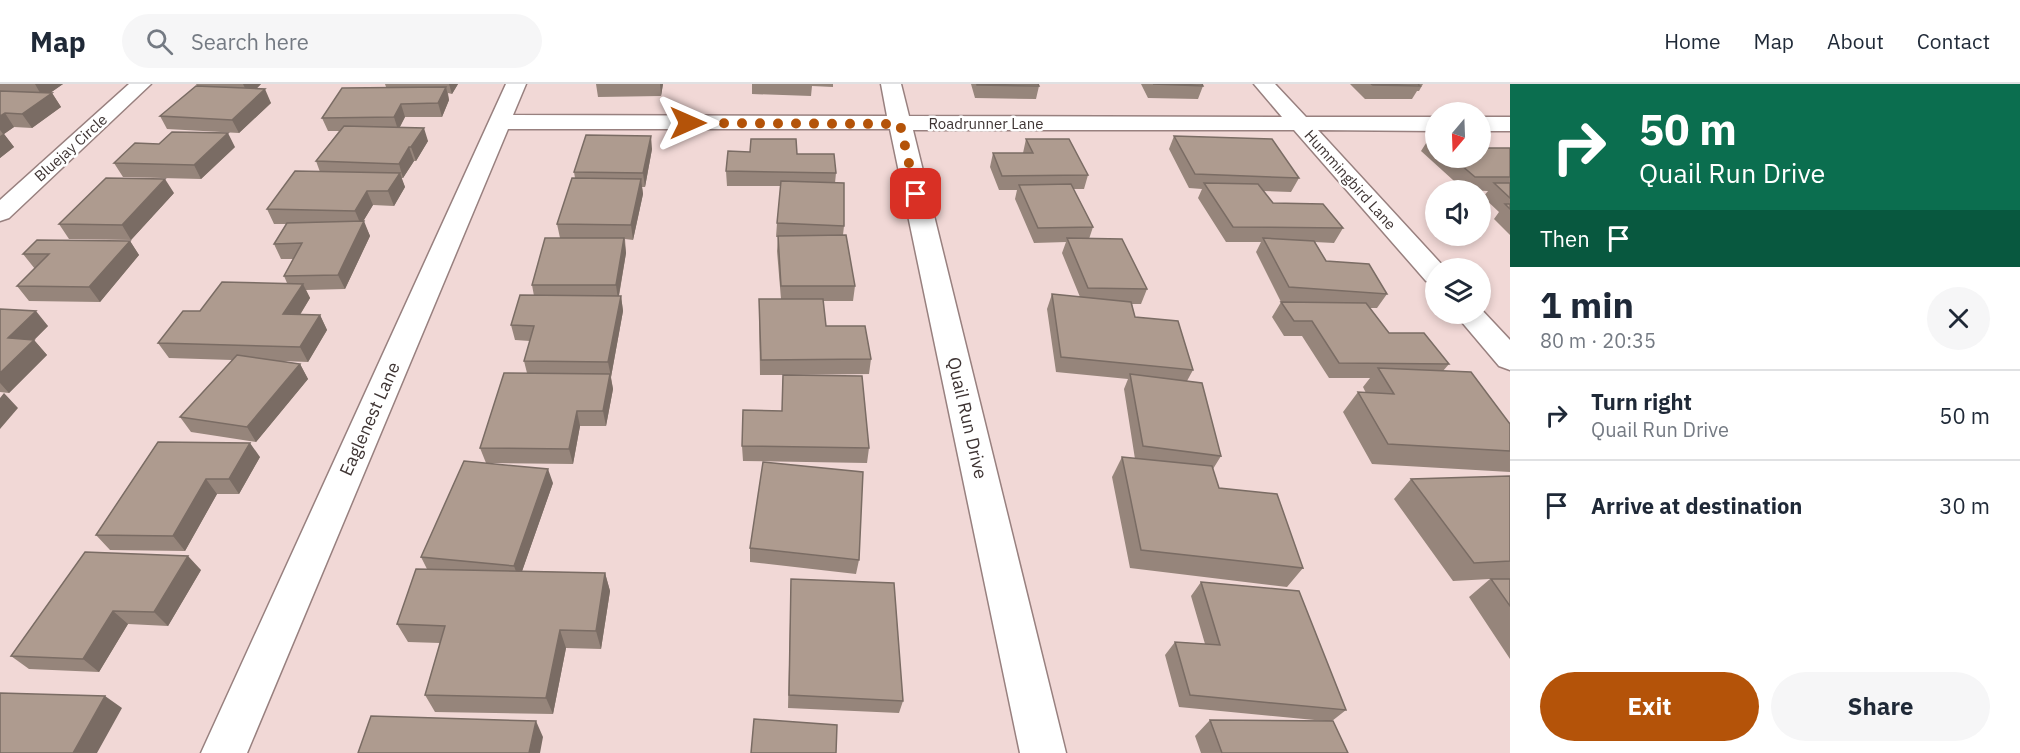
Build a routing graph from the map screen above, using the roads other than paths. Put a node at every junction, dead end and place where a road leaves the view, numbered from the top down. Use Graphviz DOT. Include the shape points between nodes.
graph roads {
  1 [pos="141,84"];
  2 [pos="516,84"];
  3 [pos="891,84"];
  4 [pos="1264,84"];
  5 [pos="500,122"];
  6 [pos="1300,123"];
  7 [pos="900,124"];
  8 [pos="1425,124"];
  9 [pos="1491,124"];
  10 [pos="1510,124"];
  11 [pos="0,213"];
  12 [pos="1425,263"];
  13 [pos="1479,324"];
  14 [pos="1510,359"];
  15 [pos="224,753"];
  16 [pos="1043,753"];
  1 -- 11 [label="street, Bluejay Circle"];
  2 -- 5 [label="street, Eaglenest Lane"];
  3 -- 7 [label="street, Quail Run Drive"];
  4 -- 6 [label="street, Hummingbird Lane"];
  5 -- 7 [label="street, Roadrunner Lane"];
  5 -- 15 [label="street, Eaglenest Lane"];
  6 -- 7 [label="street, Roadrunner Lane"];
  6 -- 8 [label="street, Roadrunner Lane"];
  6 -- 12 [label="street, Hummingbird Lane"];
  7 -- 16 [label="street, Quail Run Drive"];
  9 -- 10 [label="street"];
  13 -- 14 [label="street"];
}
